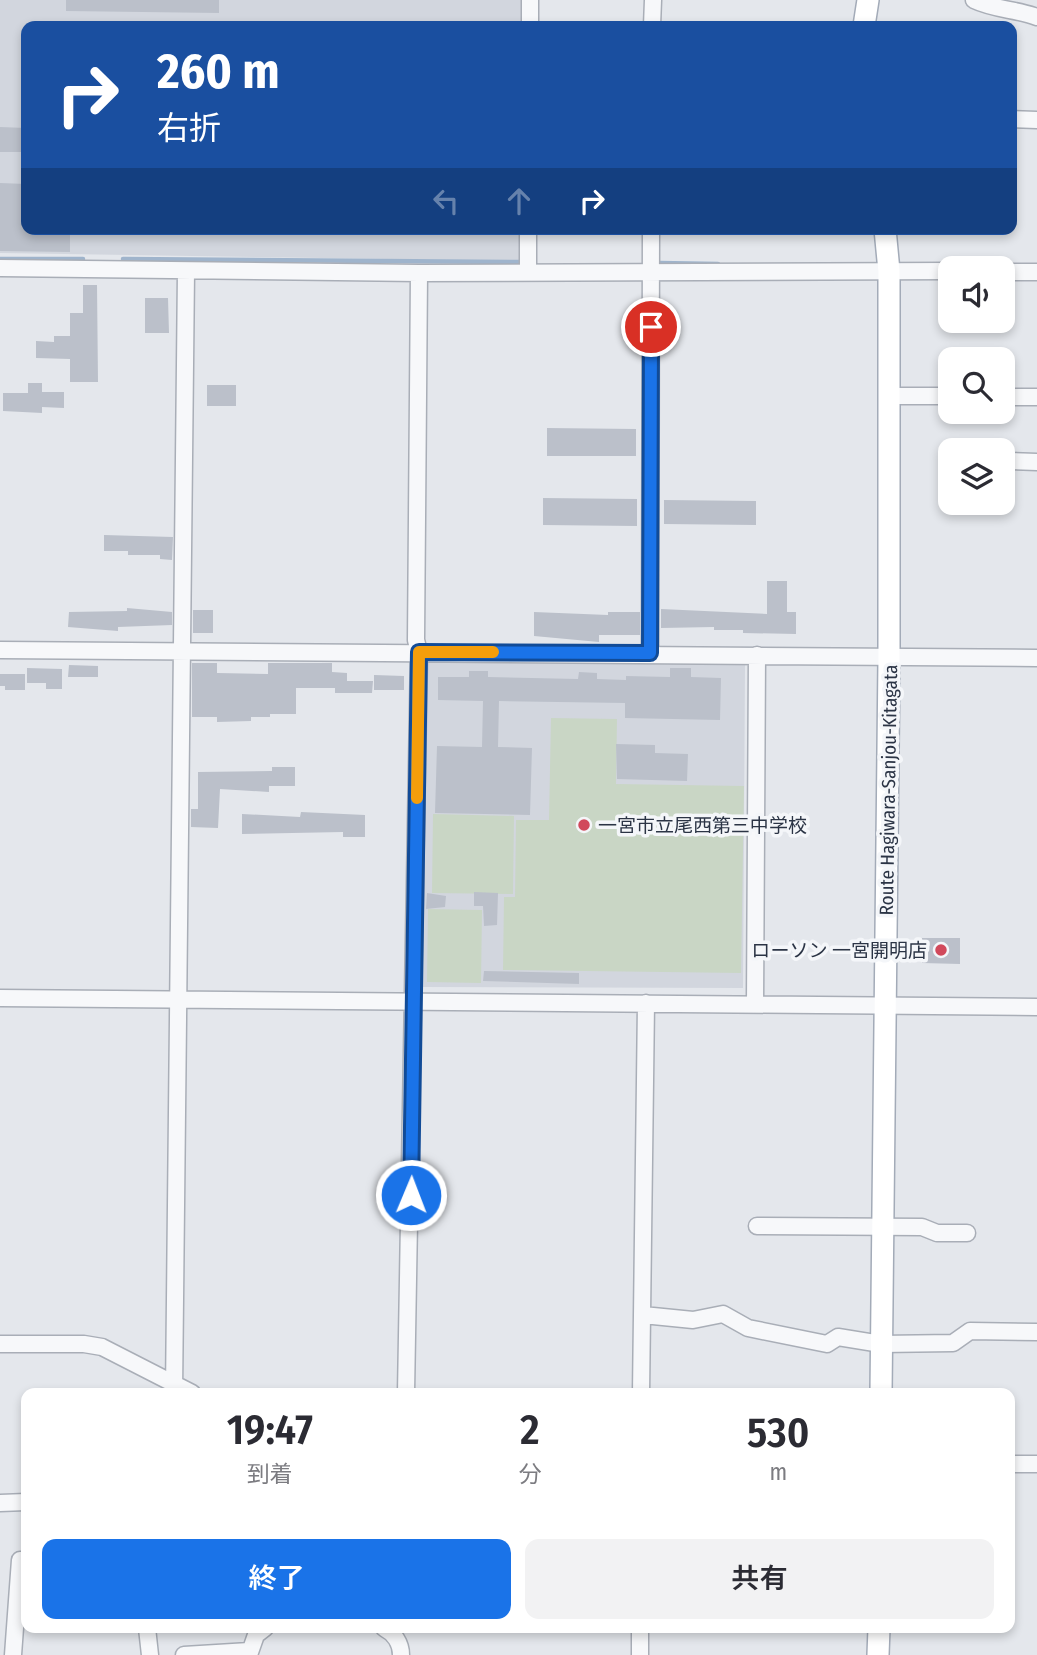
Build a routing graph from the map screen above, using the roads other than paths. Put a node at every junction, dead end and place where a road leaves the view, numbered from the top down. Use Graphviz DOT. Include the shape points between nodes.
graph roads {
  1 [pos="530,0"];
  2 [pos="653,0"];
  3 [pos="974,0"];
  4 [pos="1037,17"];
  5 [pos="530,21"];
  6 [pos="652,21"];
  7 [pos="1017,119"];
  8 [pos="1037,120"];
  9 [pos="528,235"];
  10 [pos="651,235"];
  11 [pos="885,235"];
  12 [pos="0,268"];
  13 [pos="186,271"];
  14 [pos="888,271"];
  15 [pos="938,271"];
  16 [pos="1015,271"];
  17 [pos="528,272"];
  18 [pos="651,272"];
  19 [pos="1037,272"];
  20 [pos="419,273"];
  21 [pos="889,396"];
  22 [pos="938,396"];
  23 [pos="1015,397"];
  24 [pos="1037,397"];
  25 [pos="1015,461"];
  26 [pos="1037,462"];
  27 [pos="0,650"];
  28 [pos="182,651"];
  29 [pos="419,652"];
  30 [pos="650,653"];
  31 [pos="757,655"];
  32 [pos="890,658"];
  33 [pos="1037,658"];
  34 [pos="0,998"];
  35 [pos="179,999"];
  36 [pos="415,1001"];
  37 [pos="646,1003"];
  38 [pos="755,1004"];
  39 [pos="886,1005"];
  40 [pos="1037,1007"];
  41 [pos="757,1226"];
  42 [pos="883,1226"];
  43 [pos="967,1233"];
  44 [pos="643,1315"];
  45 [pos="1037,1332"];
  46 [pos="0,1344"];
  47 [pos="881,1344"];
  48 [pos="175,1388"];
  49 [pos="406,1388"];
  50 [pos="641,1388"];
  51 [pos="881,1388"];
  52 [pos="1015,1464"];
  53 [pos="1037,1464"];
  54 [pos="21,1502"];
  55 [pos="0,1503"];
  56 [pos="20,1560"];
  57 [pos="148,1633"];
  58 [pos="259,1633"];
  59 [pos="392,1633"];
  60 [pos="640,1633"];
  61 [pos="879,1633"];
  62 [pos="249,1653"];
  63 [pos="13,1655"];
  64 [pos="150,1655"];
  65 [pos="184,1655"];
  66 [pos="401,1655"];
  67 [pos="640,1655"];
  68 [pos="878,1655"];
  1 -- 5 [label="street"];
  2 -- 6 [label="street"];
  3 -- 4 [label="street"];
  7 -- 8 [label="street"];
  9 -- 17 [label="street"];
  10 -- 18 [label="street"];
  11 -- 14 [label="main road, Route Hagiwara-Sanjou-Kitagata"];
  12 -- 13 [label="street"];
  13 -- 20 [label="street"];
  13 -- 28 [label="street"];
  14 -- 15 [label="street"];
  14 -- 18 [label="street"];
  14 -- 21 [label="main road, Route Hagiwara-Sanjou-Kitagata"];
  16 -- 19 [label="street"];
  17 -- 18 [label="street"];
  17 -- 20 [label="street"];
  18 -- 30 [label="street"];
  20 -- 29 [label="street"];
  21 -- 22 [label="street"];
  21 -- 32 [label="main road, Route Hagiwara-Sanjou-Kitagata"];
  23 -- 24 [label="street"];
  25 -- 26 [label="street"];
  27 -- 28 [label="street"];
  28 -- 29 [label="street"];
  28 -- 35 [label="street"];
  29 -- 30 [label="street"];
  29 -- 36 [label="street"];
  30 -- 31 [label="street"];
  31 -- 32 [label="street"];
  31 -- 38 [label="street"];
  32 -- 33 [label="street"];
  32 -- 39 [label="main road, Route Hagiwara-Sanjou-Kitagata"];
  34 -- 35 [label="street"];
  35 -- 36 [label="street"];
  35 -- 48 [label="street"];
  36 -- 37 [label="street"];
  36 -- 49 [label="street"];
  37 -- 38 [label="street"];
  37 -- 44 [label="street"];
  38 -- 39 [label="street"];
  39 -- 40 [label="street"];
  39 -- 42 [label="main road, Route Hagiwara-Sanjou-Kitagata"];
  41 -- 42 [label="street"];
  42 -- 43 [label="street"];
  42 -- 47 [label="main road, Route Hagiwara-Sanjou-Kitagata"];
  44 -- 47 [label="street" via="692,1320 723,1314 748,1328 797,1339 827,1344 838,1337"];
  44 -- 50 [label="street"];
  45 -- 47 [label="street" via="970,1331 953,1343"];
  46 -- 48 [label="street" via="102,1347"];
  47 -- 51 [label="main road, Route Hagiwara-Sanjou-Kitagata"];
  52 -- 53 [label="street"];
  54 -- 55 [label="street"];
  56 -- 63 [label="street"];
  57 -- 64 [label="street"];
  58 -- 62 [label="street"];
  59 -- 66 [label="street"];
  60 -- 67 [label="street"];
  61 -- 68 [label="main road"];
  62 -- 65 [label="street"];
}
